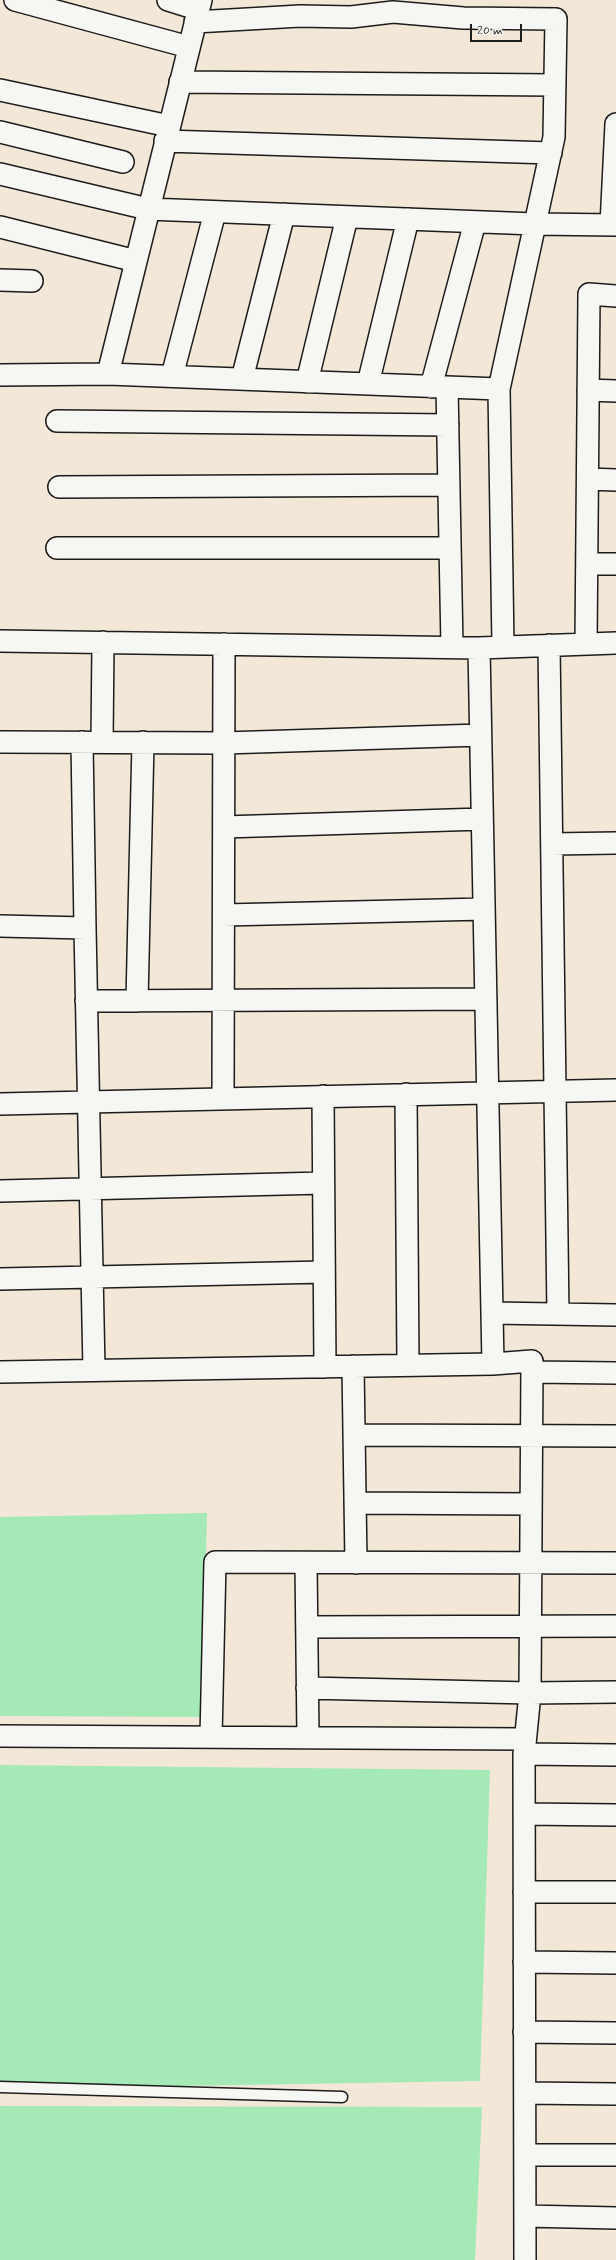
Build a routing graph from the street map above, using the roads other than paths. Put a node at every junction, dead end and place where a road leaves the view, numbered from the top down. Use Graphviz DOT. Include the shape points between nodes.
graph roads {
  1 [pos="15,0"];
  2 [pos="168,0"];
  3 [pos="387,6"];
  4 [pos="198,10"];
  5 [pos="189,46"];
  6 [pos="180,82"];
  7 [pos="555,85"];
  8 [pos="0,90"];
  9 [pos="616,124"];
  10 [pos="0,132"];
  11 [pos="167,134"];
  12 [pos="551,153"];
  13 [pos="123,162"];
  14 [pos="0,174"];
  15 [pos="148,209"];
  16 [pos="215,212"];
  17 [pos="284,214"];
  18 [pos="347,217"];
  19 [pos="408,219"];
  20 [pos="475,222"];
  21 [pos="535,224"];
  22 [pos="614,225"];
  23 [pos="0,227"];
  24 [pos="136,261"];
  25 [pos="0,280"];
  26 [pos="32,281"];
  27 [pos="616,296"];
  28 [pos="108,374"];
  29 [pos="0,375"];
  30 [pos="172,376"];
  31 [pos="242,379"];
  32 [pos="307,382"];
  33 [pos="368,384"];
  34 [pos="439,387"];
  35 [pos="499,389"];
  36 [pos="588,390"];
  37 [pos="616,390"];
  38 [pos="57,421"];
  39 [pos="448,425"];
  40 [pos="588,480"];
  41 [pos="616,480"];
  42 [pos="449,485"];
  43 [pos="59,487"];
  44 [pos="56,548"];
  45 [pos="450,548"];
  46 [pos="587,564"];
  47 [pos="616,564"];
  48 [pos="0,641"];
  49 [pos="103,642"];
  50 [pos="616,643"];
  51 [pos="224,644"];
  52 [pos="586,644"];
  53 [pos="549,645"];
  54 [pos="452,647"];
  55 [pos="503,647"];
  56 [pos="479,648"];
  57 [pos="480,735"];
  58 [pos="0,742"];
  59 [pos="92,742"];
  60 [pos="143,742"];
  61 [pos="224,743"];
  62 [pos="482,819"];
  63 [pos="224,827"];
  64 [pos="616,843"];
  65 [pos="552,844"];
  66 [pos="484,909"];
  67 [pos="224,915"];
  68 [pos="0,926"];
  69 [pos="85,928"];
  70 [pos="486,999"];
  71 [pos="223,1000"];
  72 [pos="86,1001"];
  73 [pos="137,1001"];
  74 [pos="616,1090"];
  75 [pos="555,1091"];
  76 [pos="488,1092"];
  77 [pos="406,1094"];
  78 [pos="323,1096"];
  79 [pos="223,1099"];
  80 [pos="88,1102"];
  81 [pos="0,1104"];
  82 [pos="323,1183"];
  83 [pos="90,1190"];
  84 [pos="0,1191"];
  85 [pos="324,1272"];
  86 [pos="92,1277"];
  87 [pos="0,1279"];
  88 [pos="492,1313"];
  89 [pos="558,1314"];
  90 [pos="616,1315"];
  91 [pos="493,1364"];
  92 [pos="408,1365"];
  93 [pos="353,1366"];
  94 [pos="325,1367"];
  95 [pos="94,1370"];
  96 [pos="0,1372"];
  97 [pos="532,1372"];
  98 [pos="616,1373"];
  99 [pos="354,1435"];
  100 [pos="532,1436"];
  101 [pos="616,1436"];
  102 [pos="355,1504"];
  103 [pos="531,1504"];
  104 [pos="306,1563"];
  105 [pos="356,1563"];
  106 [pos="531,1563"];
  107 [pos="616,1563"];
  108 [pos="531,1626"];
  109 [pos="616,1626"];
  110 [pos="307,1627"];
  111 [pos="307,1688"];
  112 [pos="616,1692"];
  113 [pos="530,1693"];
  114 [pos="0,1736"];
  115 [pos="211,1737"];
  116 [pos="308,1738"];
  117 [pos="524,1746"];
  118 [pos="616,1755"];
  119 [pos="524,1814"];
  120 [pos="616,1815"];
  121 [pos="524,1892"];
  122 [pos="616,1892"];
  123 [pos="524,1962"];
  124 [pos="616,1963"];
  125 [pos="524,2032"];
  126 [pos="616,2033"];
  127 [pos="0,2087"];
  128 [pos="525,2093"];
  129 [pos="616,2094"];
  130 [pos="342,2097"];
  131 [pos="525,2154"];
  132 [pos="616,2155"];
  133 [pos="525,2216"];
  134 [pos="616,2218"];
  135 [pos="525,2260"];
  1 -- 5 [label="street"];
  2 -- 4 [label="street"];
  3 -- 4 [label="street" via="351,17"];
  3 -- 7 [label="street" via="463,18 556,19"];
  4 -- 5 [label="street"];
  5 -- 6 [label="street"];
  6 -- 7 [label="street"];
  6 -- 11 [label="street"];
  7 -- 12 [label="street" via="554,137"];
  8 -- 11 [label="street"];
  9 -- 22 [label="street"];
  10 -- 13 [label="street"];
  11 -- 12 [label="street"];
  11 -- 15 [label="street"];
  12 -- 21 [label="street"];
  14 -- 15 [label="street"];
  15 -- 16 [label="street"];
  15 -- 24 [label="street"];
  16 -- 17 [label="street"];
  16 -- 30 [label="street"];
  17 -- 18 [label="street"];
  17 -- 31 [label="street"];
  18 -- 19 [label="street"];
  18 -- 32 [label="street"];
  19 -- 20 [label="street"];
  19 -- 33 [label="street"];
  20 -- 21 [label="street"];
  20 -- 34 [label="street"];
  21 -- 22 [label="street"];
  21 -- 35 [label="street"];
  23 -- 24 [label="street"];
  24 -- 28 [label="street"];
  25 -- 26 [label="street"];
  27 -- 36 [label="street" via="589,294"];
  28 -- 29 [label="street"];
  28 -- 30 [label="street"];
  30 -- 31 [label="street"];
  31 -- 32 [label="street"];
  32 -- 33 [label="street"];
  33 -- 34 [label="street"];
  34 -- 35 [label="street"];
  34 -- 39 [label="street"];
  35 -- 55 [label="street"];
  36 -- 37 [label="street"];
  36 -- 40 [label="street"];
  38 -- 39 [label="street"];
  39 -- 42 [label="street"];
  40 -- 41 [label="street"];
  40 -- 46 [label="street"];
  42 -- 43 [label="street"];
  42 -- 45 [label="street"];
  44 -- 45 [label="street"];
  45 -- 54 [label="street"];
  46 -- 47 [label="street"];
  46 -- 52 [label="street"];
  48 -- 49 [label="street"];
  49 -- 51 [label="street"];
  49 -- 59 [label="street"];
  50 -- 52 [label="street"];
  51 -- 54 [label="street"];
  51 -- 61 [label="street"];
  52 -- 53 [label="street"];
  53 -- 55 [label="street"];
  53 -- 65 [label="street"];
  54 -- 56 [label="street"];
  55 -- 56 [label="street"];
  56 -- 57 [label="street"];
  57 -- 61 [label="street"];
  57 -- 62 [label="street"];
  58 -- 59 [label="street"];
  59 -- 60 [label="street"];
  59 -- 69 [label="street"];
  60 -- 61 [label="street"];
  60 -- 73 [label="street"];
  61 -- 63 [label="street"];
  62 -- 63 [label="street"];
  62 -- 66 [label="street"];
  63 -- 67 [label="street"];
  64 -- 65 [label="street"];
  65 -- 75 [label="street"];
  66 -- 67 [label="street"];
  66 -- 70 [label="street"];
  67 -- 71 [label="street"];
  68 -- 69 [label="street"];
  69 -- 72 [label="street"];
  70 -- 71 [label="street"];
  70 -- 76 [label="street"];
  71 -- 73 [label="street"];
  71 -- 79 [label="street"];
  72 -- 73 [label="street"];
  72 -- 80 [label="street"];
  74 -- 75 [label="street"];
  75 -- 76 [label="street"];
  75 -- 89 [label="street"];
  76 -- 77 [label="street"];
  76 -- 88 [label="street"];
  77 -- 78 [label="street"];
  77 -- 92 [label="street"];
  78 -- 79 [label="street"];
  78 -- 82 [label="street"];
  79 -- 80 [label="street"];
  80 -- 81 [label="street"];
  80 -- 83 [label="street"];
  82 -- 83 [label="street"];
  82 -- 85 [label="street"];
  83 -- 84 [label="street"];
  83 -- 86 [label="street"];
  85 -- 86 [label="street"];
  85 -- 94 [label="street"];
  86 -- 87 [label="street"];
  86 -- 95 [label="street"];
  88 -- 89 [label="street"];
  88 -- 91 [label="street"];
  89 -- 90 [label="street"];
  91 -- 92 [label="street"];
  91 -- 97 [label="street" via="532,1361"];
  92 -- 93 [label="street"];
  93 -- 94 [label="street"];
  93 -- 99 [label="street"];
  94 -- 95 [label="street"];
  95 -- 96 [label="street"];
  97 -- 98 [label="street"];
  97 -- 100 [label="street"];
  99 -- 100 [label="street"];
  99 -- 102 [label="street"];
  100 -- 101 [label="street"];
  100 -- 103 [label="street"];
  102 -- 103 [label="street"];
  102 -- 105 [label="street"];
  103 -- 106 [label="street"];
  104 -- 105 [label="street"];
  104 -- 110 [label="street"];
  104 -- 115 [label="street" via="215,1562"];
  105 -- 106 [label="street"];
  106 -- 107 [label="street"];
  106 -- 108 [label="street"];
  108 -- 109 [label="street"];
  108 -- 110 [label="street"];
  108 -- 113 [label="street"];
  110 -- 111 [label="street"];
  111 -- 113 [label="street"];
  111 -- 116 [label="street"];
  112 -- 113 [label="street"];
  113 -- 117 [label="street"];
  114 -- 115 [label="street"];
  115 -- 116 [label="street"];
  116 -- 117 [label="street"];
  117 -- 118 [label="street"];
  117 -- 119 [label="street"];
  119 -- 120 [label="street"];
  119 -- 121 [label="street"];
  121 -- 122 [label="street"];
  121 -- 123 [label="street"];
  123 -- 124 [label="street"];
  123 -- 125 [label="street"];
  125 -- 126 [label="street"];
  125 -- 128 [label="street"];
  127 -- 130 [label="lane"];
  128 -- 129 [label="street"];
  128 -- 131 [label="street"];
  131 -- 132 [label="street"];
  131 -- 133 [label="street"];
  133 -- 134 [label="street"];
  133 -- 135 [label="street"];
}
